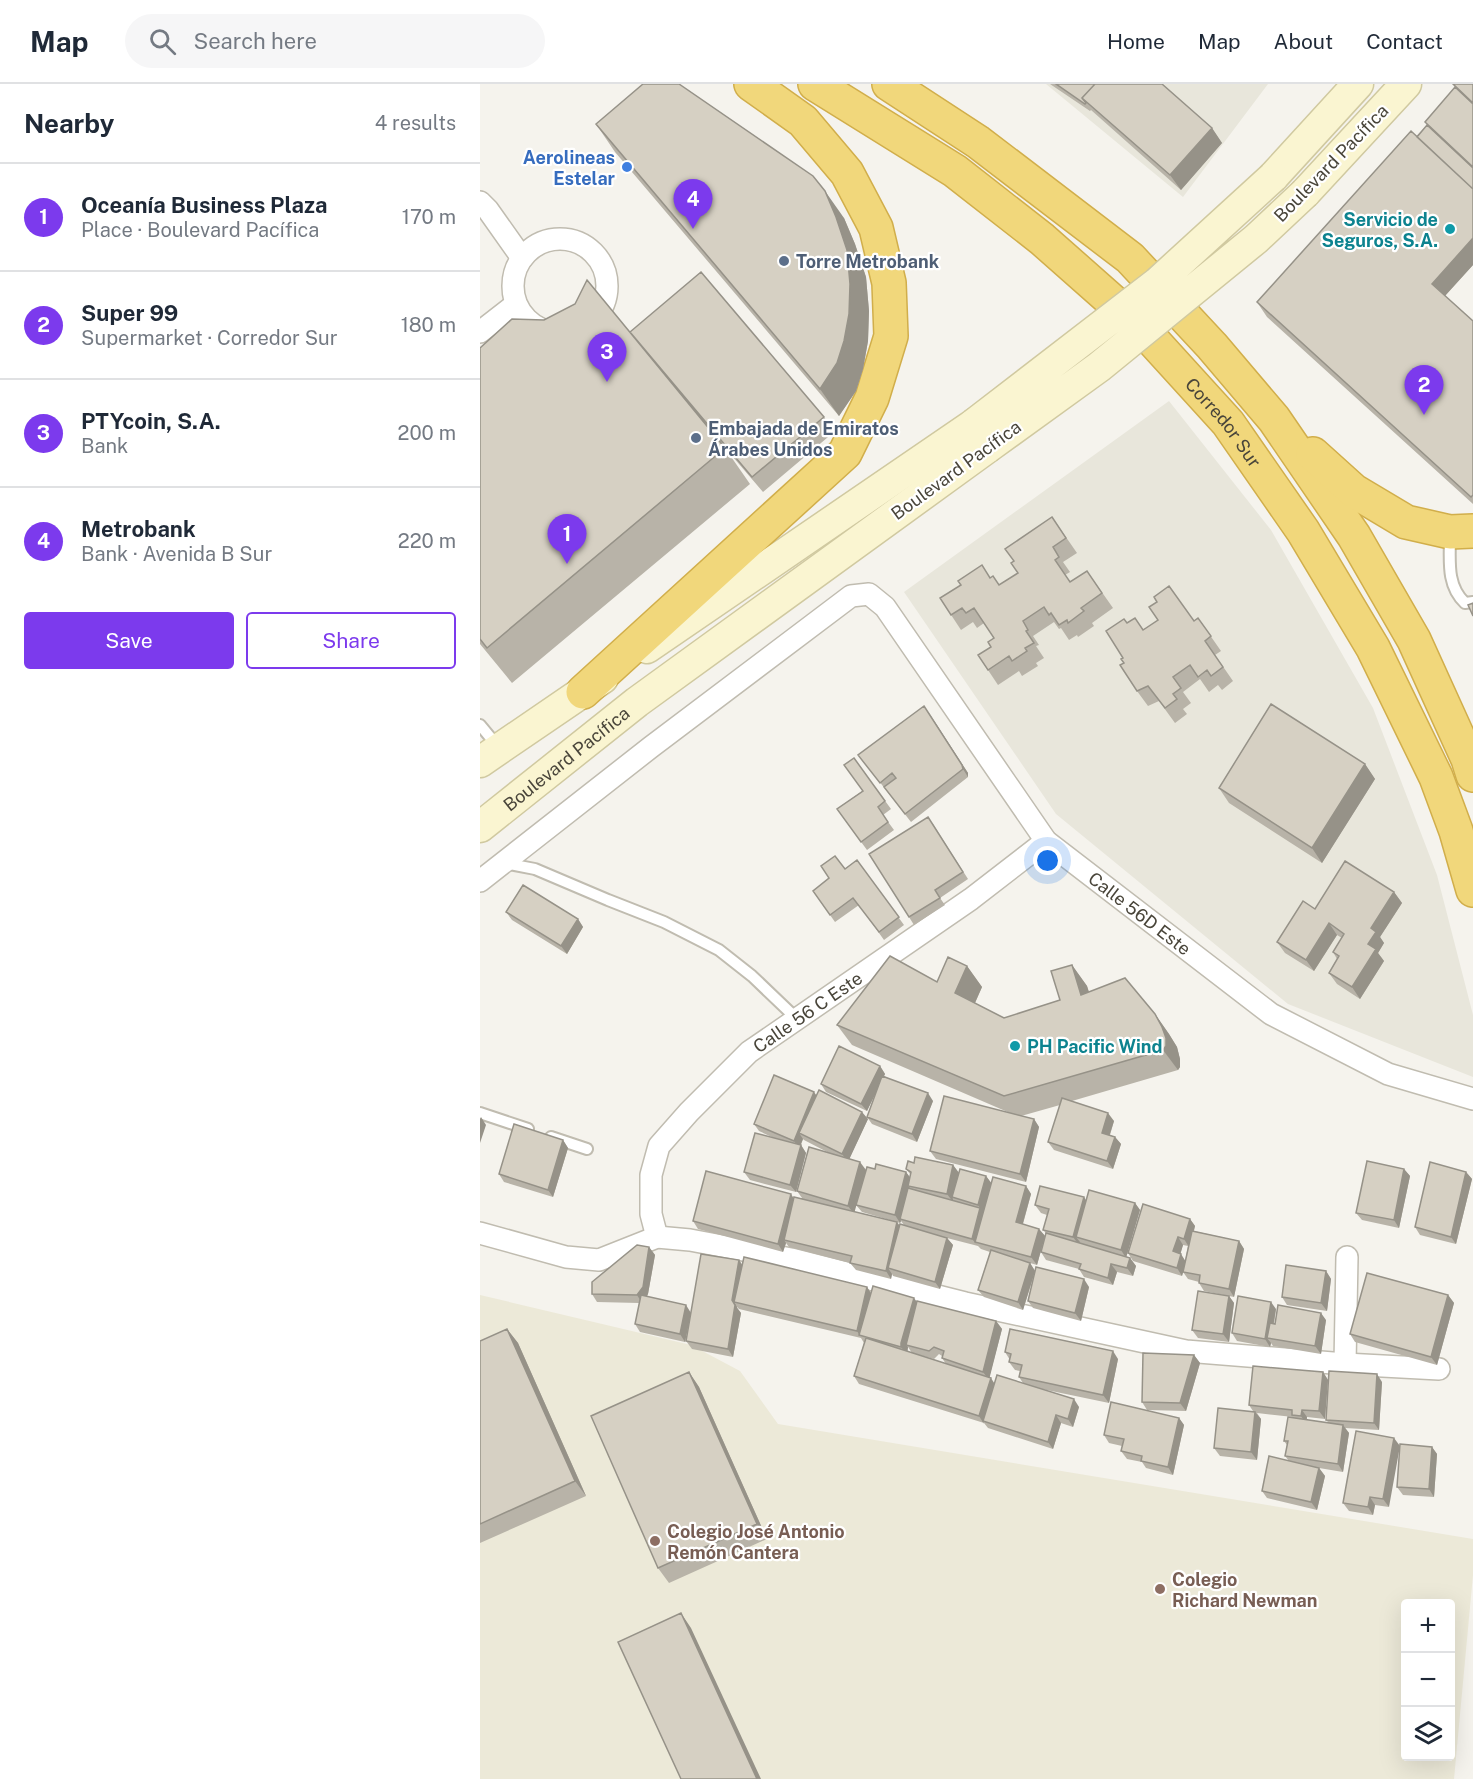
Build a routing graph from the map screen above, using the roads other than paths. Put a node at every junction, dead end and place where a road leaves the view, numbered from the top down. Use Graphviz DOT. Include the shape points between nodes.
graph roads {
  1 [pos="752,84"];
  2 [pos="815,84"];
  3 [pos="889,84"];
  4 [pos="1358,84"];
  5 [pos="1406,84"];
  6 [pos="480,201"];
  7 [pos="522,258"];
  8 [pos="516,304"];
  9 [pos="536,327"];
  10 [pos="481,330"];
  11 [pos="520,343"];
  12 [pos="1274,419"];
  13 [pos="981,436"];
  14 [pos="1462,532"];
  15 [pos="1473,602"];
  16 [pos="583,692"];
  17 [pos="480,725"];
  18 [pos="490,755"];
  19 [pos="1473,775"];
  20 [pos="480,808"];
  21 [pos="480,827"];
  22 [pos="1046,841"];
  23 [pos="501,863"];
  24 [pos="480,881"];
  25 [pos="1473,890"];
  26 [pos="796,1018"];
  27 [pos="1473,1099"];
  28 [pos="480,1113"];
  29 [pos="587,1149"];
  30 [pos="480,1233"];
  31 [pos="657,1238"];
  32 [pos="1347,1257"];
  33 [pos="1346,1364"];
  34 [pos="1439,1369"];
  1 -- 16 [label="highway" via="803,122 847,173 876,228 889,283 891,336 872,398 844,453"];
  2 -- 25 [label="highway, Corredor Sur" via="955,171 1042,239 1137,323 1228,423 1303,531 1373,648 1436,777"];
  3 -- 12 [label="highway" via="978,142 1130,258"];
  4 -- 13 [label="street, Boulevard Pacífica, bridge" via="1273,177 1157,284"];
  5 -- 13 [label="street, Boulevard Pacífica, bridge" via="1305,193 1256,239 1099,367"];
  6 -- 7 [label="street"];
  7 -- 8 [label="street" via="514,272"];
  7 -- 9 [label="street" via="547,240 563,239 591,251 606,277 602,308 593,320 566,334"];
  8 -- 9 [label="street" via="524,318"];
  8 -- 10 [label="street"];
  9 -- 11 [label="street"];
  12 -- 14 [label="highway" via="1354,491 1406,522"];
  12 -- 19 [label="highway" via="1354,536 1413,640"];
  13 -- 16 [label="street, Boulevard Pacífica"];
  13 -- 21 [label="street, Boulevard Pacífica"];
  14 -- 15 [label="lane" via="1450,577 1459,597 1465,603"];
  16 -- 18 [label="street, Boulevard Pacífica"];
  17 -- 18 [label="lane"];
  18 -- 20 [label="street" via="511,763 514,774 500,793"];
  22 -- 23 [label="street, Calle 56D Este" via="885,607 869,594 851,596"];
  22 -- 26 [label="street, Calle 56 C Este" via="971,899"];
  22 -- 27 [label="street, Calle 56D Este" via="1271,1014 1388,1074"];
  23 -- 24 [label="street"];
  23 -- 26 [label="lane" via="535,869 664,922 719,950"];
  26 -- 31 [label="street, Calle 56 C Este" via="749,1052 659,1146 651,1175 651,1214"];
  28 -- 29 [label="lane"];
  30 -- 31 [label="street" via="566,1257 599,1260"];
  31 -- 33 [label="street" via="690,1240 791,1259 965,1303 1186,1351"];
  32 -- 33 [label="street"];
  33 -- 34 [label="street"];
}
